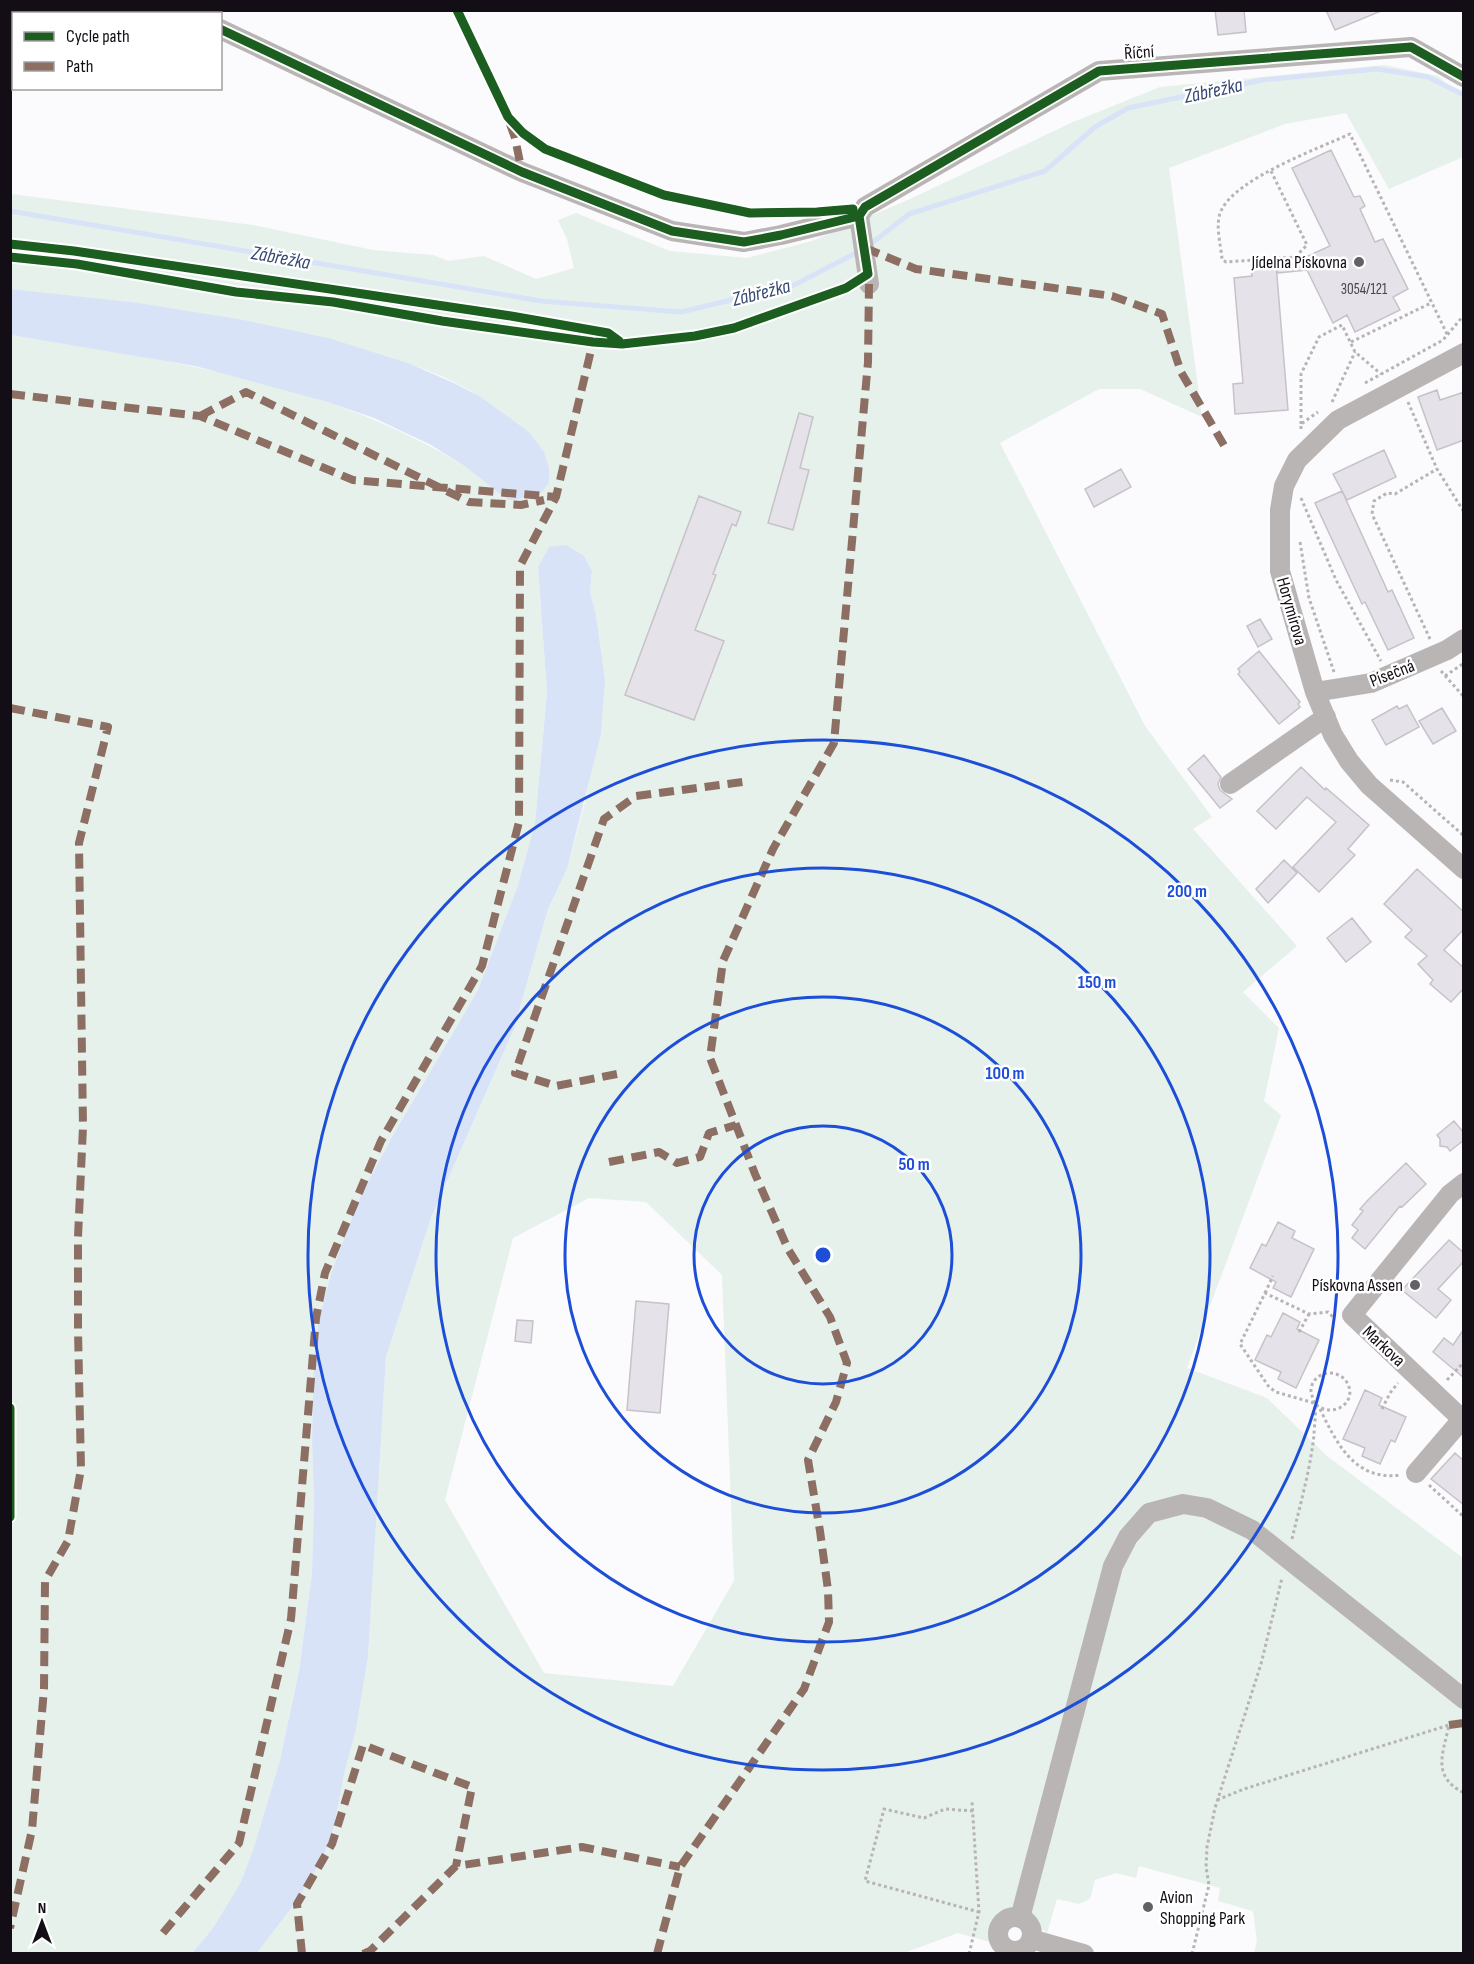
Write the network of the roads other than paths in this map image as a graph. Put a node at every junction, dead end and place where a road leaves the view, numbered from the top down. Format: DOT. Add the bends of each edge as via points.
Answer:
graph roads {
  1 [pos="222,30"];
  2 [pos="1464,77"];
  3 [pos="860,220"];
  4 [pos="869,284"];
  5 [pos="1464,353"];
  6 [pos="1464,639"];
  7 [pos="1315,692"];
  8 [pos="1326,717"];
  9 [pos="1230,784"];
  10 [pos="1464,869"];
  11 [pos="1464,1183"];
  12 [pos="1463,1419"];
  13 [pos="1416,1473"];
  14 [pos="1464,1699"];
  15 [pos="1020,1918"];
  16 [pos="1031,1939"];
  17 [pos="1010,1952"];
  18 [pos="1084,1953"];
  1 -- 3 [label="street" via="522,172 672,231 744,242"];
  2 -- 3 [label="street, Říční" via="1411,47 1099,71 865,207"];
  3 -- 4 [label="street"];
  5 -- 7 [label="street, Horymírova" via="1338,420 1297,460 1284,486 1280,571"];
  6 -- 7 [label="street, Písečná" via="1371,683"];
  7 -- 8 [label="street, Horymírova"];
  8 -- 9 [label="street"];
  8 -- 10 [label="street, Horymírova" via="1349,761 1369,785"];
  11 -- 12 [label="street, Markova" via="1450,1194 1352,1315"];
  12 -- 13 [label="street"];
  14 -- 15 [label="street" via="1252,1530 1207,1508 1183,1504 1149,1513 1128,1537 1113,1566"];
  15 -- 16 [label="street" via="1030,1926"];
  15 -- 17 [label="street" via="1007,1920 999,1930 1000,1942"];
  16 -- 17 [label="street" via="1023,1949"];
  16 -- 18 [label="street"];
}
